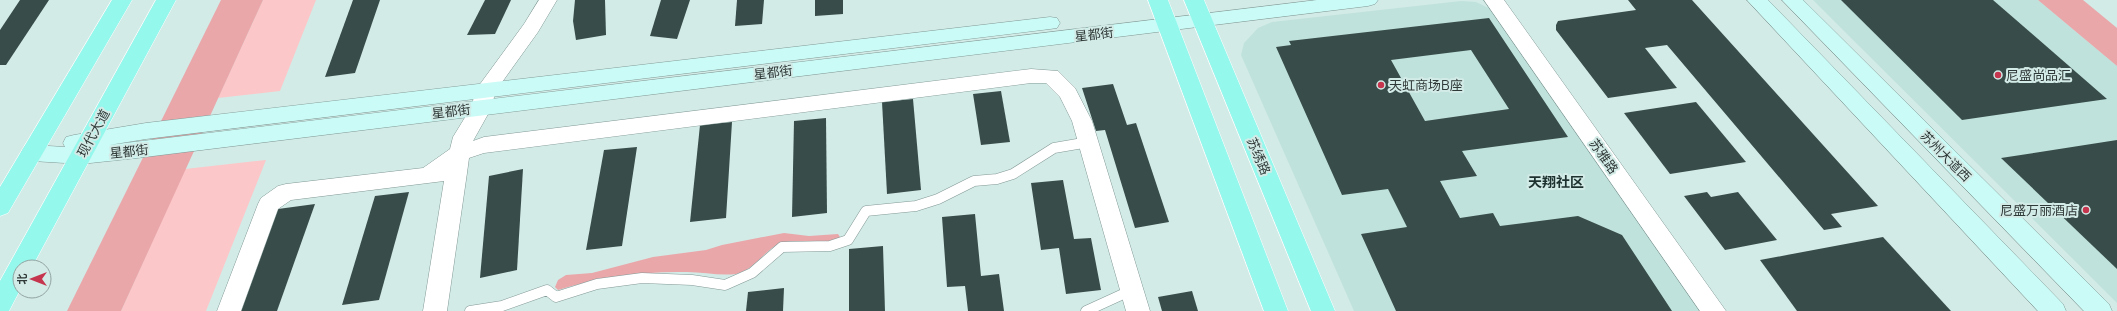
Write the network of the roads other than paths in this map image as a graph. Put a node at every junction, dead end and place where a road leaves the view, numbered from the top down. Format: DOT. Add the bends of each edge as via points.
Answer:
graph roads {
  1 [pos="122,0"];
  2 [pos="166,0"];
  3 [pos="548,0"];
  4 [pos="1243,0"];
  5 [pos="1368,0"];
  6 [pos="1494,0"];
  7 [pos="1758,0"];
  8 [pos="1792,0"];
  9 [pos="1198,9"];
  10 [pos="1162,12"];
  11 [pos="484,99"];
  12 [pos="1089,142"];
  13 [pos="85,147"];
  14 [pos="32,153"];
  15 [pos="458,162"];
  16 [pos="0,208"];
  17 [pos="24,259"];
  18 [pos="12,282"];
  19 [pos="1132,290"];
  20 [pos="0,304"];
  21 [pos="229,311"];
  22 [pos="435,311"];
  23 [pos="470,311"];
  24 [pos="1086,311"];
  25 [pos="1138,311"];
  26 [pos="1276,311"];
  27 [pos="1323,311"];
  28 [pos="1714,311"];
  29 [pos="2054,311"];
  30 [pos="2100,311"];
  1 -- 14 [label="main road"];
  2 -- 13 [label="main road, 现代大道"];
  3 -- 11 [label="street"];
  4 -- 9 [label="main road, 星都街"];
  5 -- 9 [label="main road, 星都街"];
  6 -- 28 [label="street, 苏雅路"];
  7 -- 29 [label="main road"];
  8 -- 30 [label="main road, 苏州大道西"];
  9 -- 10 [label="main road, 星都街"];
  9 -- 27 [label="main road, 苏绣路"];
  10 -- 11 [label="main road, 星都街"];
  10 -- 26 [label="main road"];
  11 -- 13 [label="main road, 星都街"];
  11 -- 15 [label="street" via="463,137"];
  12 -- 15 [label="street" via="1068,93 1055,79 1040,75 484,145"];
  12 -- 19 [label="street"];
  12 -- 23 [label="lane" via="1054,148 1012,174 997,179 974,181 938,200 916,206 866,211 848,240 830,246 782,247 752,273 725,285 692,280 642,278 597,284 556,297 547,290 502,306"];
  13 -- 14 [label="main road, 星都街"];
  13 -- 17 [label="main road, 现代大道"];
  14 -- 16 [label="main road"];
  15 -- 21 [label="street" via="428,176 286,192 269,204"];
  15 -- 22 [label="street"];
  18 -- 20 [label="main road, 现代大道"];
  19 -- 24 [label="lane"];
  19 -- 25 [label="street"];
}
